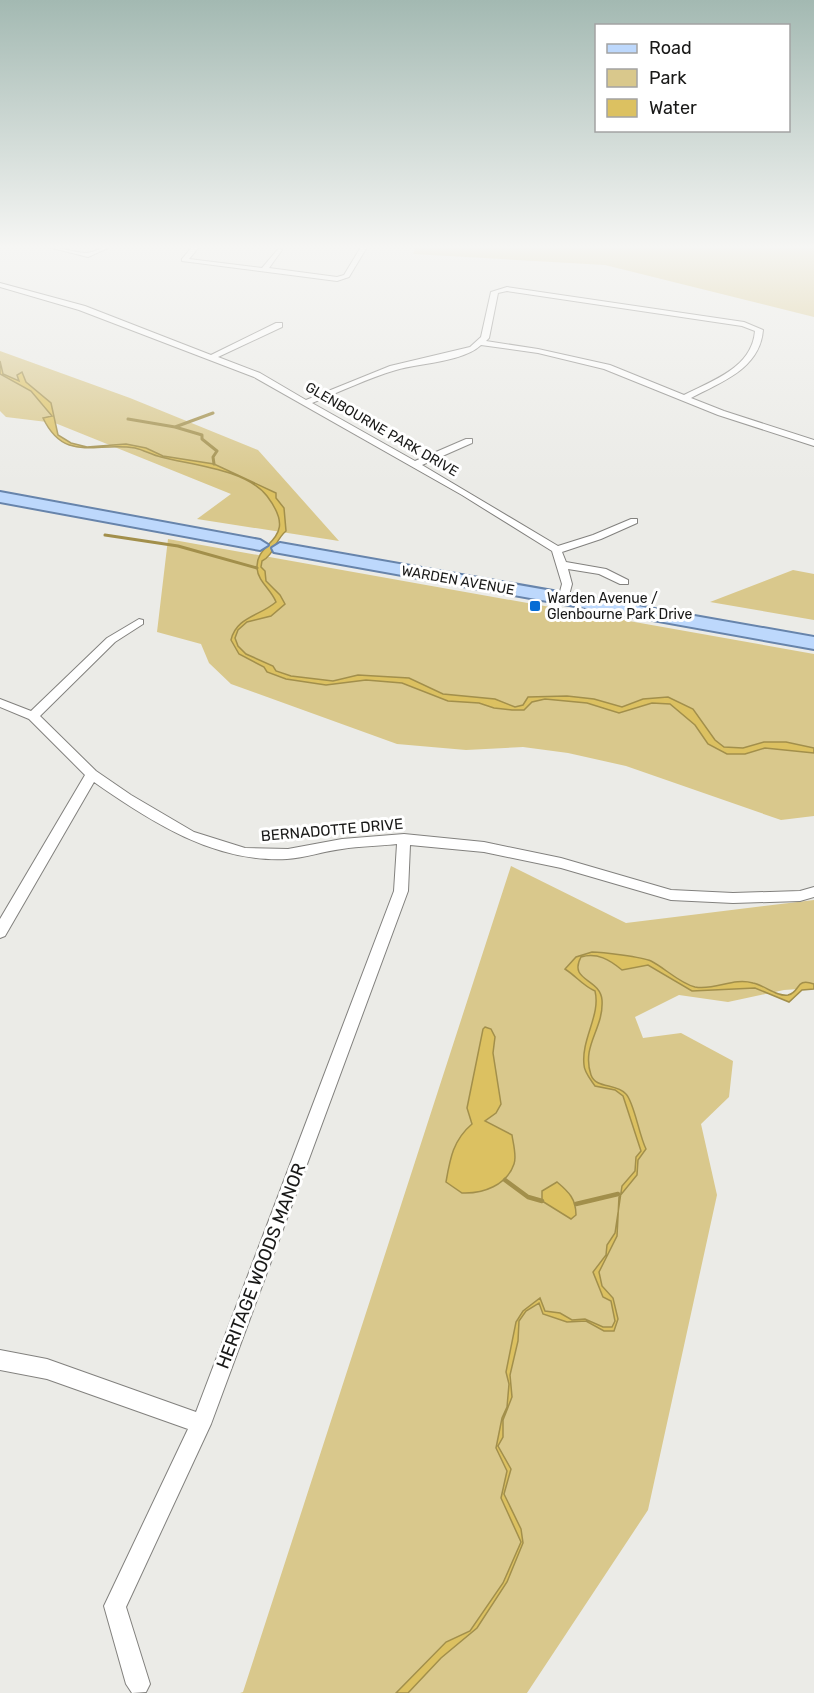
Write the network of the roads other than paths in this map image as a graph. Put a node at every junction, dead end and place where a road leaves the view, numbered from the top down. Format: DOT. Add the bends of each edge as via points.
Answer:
graph roads {
  1 [pos="131,326"];
  2 [pos="277,326"];
  3 [pos="489,326"];
  4 [pos="749,326"];
  5 [pos="481,343"];
  6 [pos="213,357"];
  7 [pos="685,398"];
  8 [pos="305,403"];
  9 [pos="469,441"];
  10 [pos="814,443"];
  11 [pos="413,465"];
  12 [pos="0,497"];
  13 [pos="634,521"];
  14 [pos="260,545"];
  15 [pos="280,548"];
  16 [pos="557,550"];
  17 [pos="562,565"];
  18 [pos="624,582"];
  19 [pos="563,599"];
  20 [pos="139,622"];
  21 [pos="814,644"];
  22 [pos="0,703"];
  23 [pos="33,717"];
  24 [pos="92,774"];
  25 [pos="404,839"];
  26 [pos="814,892"];
  27 [pos="0,932"];
  28 [pos="0,1360"];
  29 [pos="201,1424"];
  30 [pos="138,1684"];
  1 -- 6 [label="street, GLENBOURNE PARK DRIVE"];
  2 -- 6 [label="street"];
  3 -- 5 [label="street"];
  4 -- 7 [label="street" via="759,330 757,345 741,366"];
  5 -- 7 [label="street" via="580,360"];
  5 -- 8 [label="street" via="450,356 393,368"];
  6 -- 8 [label="street, GLENBOURNE PARK DRIVE" via="257,375"];
  7 -- 10 [label="street"];
  8 -- 11 [label="street, GLENBOURNE PARK DRIVE"];
  9 -- 11 [label="street"];
  11 -- 16 [label="street, GLENBOURNE PARK DRIVE"];
  12 -- 14 [label="main road"];
  13 -- 16 [label="street"];
  15 -- 19 [label="main road, WARDEN AVENUE"];
  16 -- 17 [label="street"];
  17 -- 18 [label="street" via="602,571"];
  17 -- 19 [label="street" via="567,584"];
  19 -- 21 [label="main road, WARDEN AVENUE"];
  20 -- 23 [label="street" via="111,640"];
  22 -- 23 [label="street, BERNADOTTE DRIVE"];
  23 -- 24 [label="street, BERNADOTTE DRIVE"];
  24 -- 25 [label="street, BERNADOTTE DRIVE" via="189,835 245,854 288,854"];
  24 -- 27 [label="street"];
  25 -- 26 [label="street, BERNADOTTE DRIVE" via="484,847 561,863 671,895 733,898"];
  25 -- 29 [label="street, HERITAGE WOODS MANOR" via="401,891"];
  28 -- 29 [label="street" via="47,1369"];
  29 -- 30 [label="street, HERITAGE WOODS MANOR" via="115,1606"];
}
